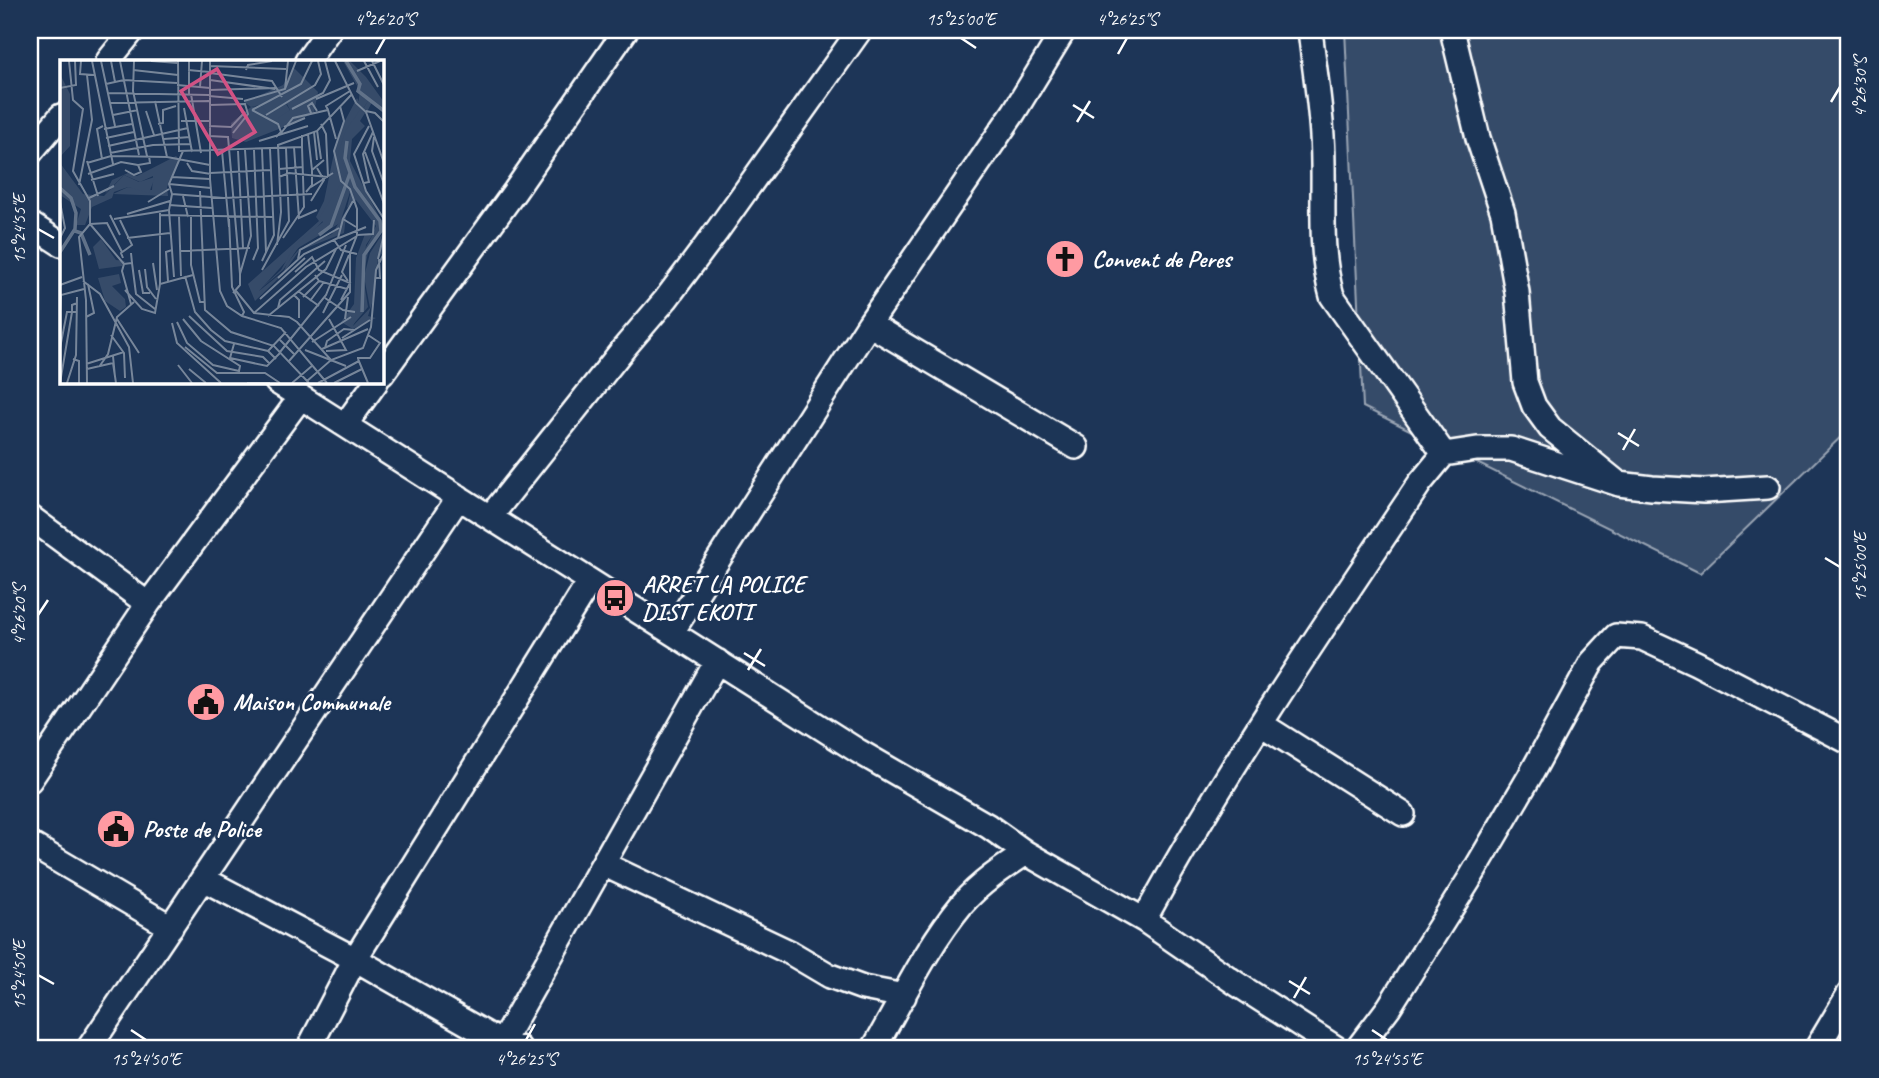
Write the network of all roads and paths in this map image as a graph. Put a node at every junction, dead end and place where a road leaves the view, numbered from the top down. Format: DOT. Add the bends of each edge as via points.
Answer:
graph roads {
  1 [pos="133,30"];
  2 [pos="329,30"];
  3 [pos="626,30"];
  4 [pos="860,30"];
  5 [pos="1064,30"];
  6 [pos="1310,30"];
  7 [pos="1452,30"];
  8 [pos="108,60"];
  9 [pos="308,60"];
  10 [pos="60,117"];
  11 [pos="30,153"];
  12 [pos="30,224"];
  13 [pos="60,243"];
  14 [pos="869,324"];
  15 [pos="383,373"];
  16 [pos="279,383"];
  17 [pos="375,383"];
  18 [pos="301,397"];
  19 [pos="345,425"];
  20 [pos="1076,447"];
  21 [pos="1444,454"];
  22 [pos="1619,484"];
  23 [pos="1768,487"];
  24 [pos="459,497"];
  25 [pos="30,517"];
  26 [pos="490,517"];
  27 [pos="590,581"];
  28 [pos="148,604"];
  29 [pos="672,632"];
  30 [pos="717,661"];
  31 [pos="1261,724"];
  32 [pos="1849,742"];
  33 [pos="30,780"];
  34 [pos="1403,814"];
  35 [pos="30,844"];
  36 [pos="1026,853"];
  37 [pos="603,864"];
  38 [pos="203,879"];
  39 [pos="1144,920"];
  40 [pos="171,927"];
  41 [pos="355,960"];
  42 [pos="1849,994"];
  43 [pos="904,996"];
  44 [pos="507,1047"];
  45 [pos="89,1048"];
  46 [pos="309,1048"];
  47 [pos="874,1048"];
  48 [pos="1336,1048"];
  49 [pos="1358,1048"];
  50 [pos="1817,1048"];
  1 -- 8 [label="street"];
  2 -- 9 [label="street"];
  3 -- 15 [label="street"];
  4 -- 26 [label="street" via="666,299"];
  5 -- 14 [label="street" via="1014,112"];
  6 -- 21 [label="street" via="1322,138 1325,272 1332,296"];
  7 -- 22 [label="street" via="1478,138 1503,213 1517,292 1525,382 1534,406 1550,428"];
  10 -- 11 [label="street"];
  12 -- 13 [label="street"];
  14 -- 20 [label="street"];
  14 -- 29 [label="street"];
  16 -- 18 [label="street"];
  17 -- 19 [label="street"];
  18 -- 19 [label="street"];
  18 -- 28 [label="street"];
  19 -- 24 [label="street"];
  21 -- 22 [label="street" via="1511,449"];
  21 -- 31 [label="street" via="1420,483"];
  22 -- 23 [label="street" via="1704,491"];
  24 -- 26 [label="street"];
  24 -- 38 [label="street"];
  25 -- 28 [label="street"];
  26 -- 27 [label="street"];
  27 -- 29 [label="street"];
  27 -- 41 [label="street"];
  28 -- 33 [label="street"];
  29 -- 30 [label="street"];
  30 -- 36 [label="street"];
  30 -- 37 [label="street"];
  31 -- 34 [label="street"];
  31 -- 39 [label="street"];
  32 -- 49 [label="street" via="1642,638 1616,636 1592,663 1469,880"];
  35 -- 40 [label="street"];
  36 -- 39 [label="street"];
  36 -- 43 [label="street" via="963,903"];
  37 -- 43 [label="street" via="830,976"];
  37 -- 44 [label="street"];
  38 -- 40 [label="street"];
  38 -- 41 [label="street"];
  39 -- 48 [label="street"];
  40 -- 45 [label="street"];
  41 -- 44 [label="street"];
  41 -- 46 [label="street"];
  42 -- 50 [label="street"];
  43 -- 47 [label="street"];
}
